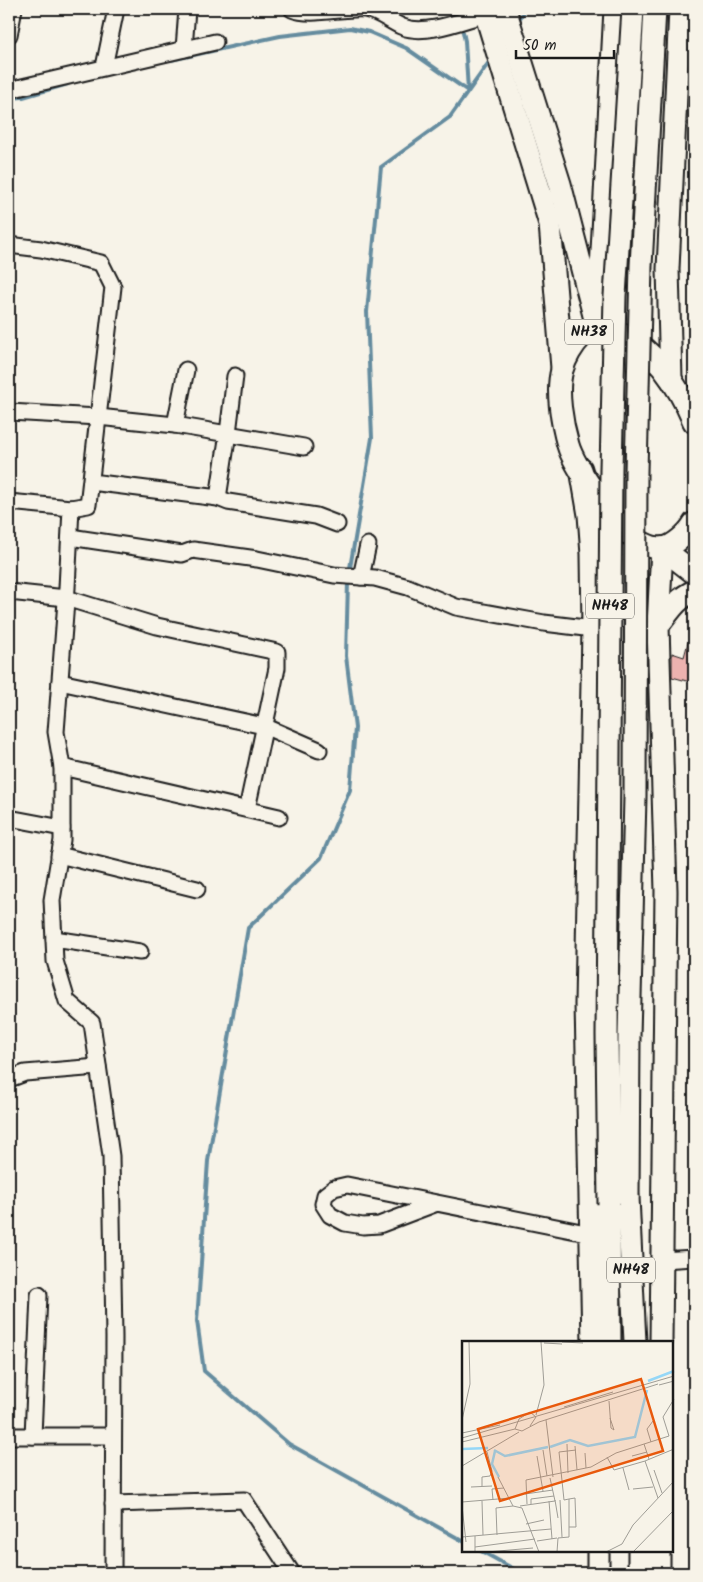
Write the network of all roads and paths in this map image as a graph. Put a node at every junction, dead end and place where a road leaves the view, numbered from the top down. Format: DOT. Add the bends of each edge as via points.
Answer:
graph roads {
  1 [pos="14,9"];
  2 [pos="116,9"];
  3 [pos="188,9"];
  4 [pos="292,9"];
  5 [pos="615,9"];
  6 [pos="633,9"];
  7 [pos="655,9"];
  8 [pos="680,9"];
  9 [pos="692,9"];
  10 [pos="494,13"];
  11 [pos="9,35"];
  12 [pos="215,42"];
  13 [pos="184,49"];
  14 [pos="104,67"];
  15 [pos="9,90"];
  16 [pos="526,112"];
  17 [pos="670,208"];
  18 [pos="9,244"];
  19 [pos="598,327"];
  20 [pos="562,368"];
  21 [pos="186,370"];
  22 [pos="235,376"];
  23 [pos="671,379"];
  24 [pos="9,412"];
  25 [pos="98,417"];
  26 [pos="694,422"];
  27 [pos="175,425"];
  28 [pos="228,433"];
  29 [pos="304,446"];
  30 [pos="580,469"];
  31 [pos="91,482"];
  32 [pos="218,498"];
  33 [pos="9,502"];
  34 [pos="71,508"];
  35 [pos="694,523"];
  36 [pos="337,524"];
  37 [pos="70,537"];
  38 [pos="368,545"];
  39 [pos="662,548"];
  40 [pos="694,573"];
  41 [pos="361,577"];
  42 [pos="9,592"];
  43 [pos="694,592"];
  44 [pos="66,598"];
  45 [pos="658,626"];
  46 [pos="593,629"];
  47 [pos="60,682"];
  48 [pos="264,726"];
  49 [pos="319,750"];
  50 [pos="62,767"];
  51 [pos="247,809"];
  52 [pos="279,817"];
  53 [pos="9,818"];
  54 [pos="62,828"];
  55 [pos="59,855"];
  56 [pos="197,889"];
  57 [pos="54,939"];
  58 [pos="140,952"];
  59 [pos="98,1067"];
  60 [pos="9,1079"];
  61 [pos="618,1200"];
  62 [pos="437,1203"];
  63 [pos="591,1234"];
  64 [pos="694,1258"];
  65 [pos="662,1260"];
  66 [pos="39,1294"];
  67 [pos="593,1341"];
  68 [pos="610,1341"];
  69 [pos="635,1341"];
  70 [pos="661,1341"];
  71 [pos="9,1436"];
  72 [pos="33,1436"];
  73 [pos="113,1436"];
  74 [pos="113,1504"];
  75 [pos="598,1552"];
  76 [pos="612,1552"];
  77 [pos="639,1552"];
  78 [pos="659,1552"];
  79 [pos="113,1573"];
  80 [pos="292,1573"];
  81 [pos="598,1573"];
  82 [pos="612,1573"];
  83 [pos="639,1573"];
  84 [pos="659,1573"];
  1 -- 11 [label="street"];
  2 -- 14 [label="street"];
  3 -- 13 [label="street"];
  4 -- 10 [label="street" via="302,12 364,9 411,29 435,28"];
  5 -- 19 [label="highway"];
  6 -- 61 [label="highway, NH48, bridge" via="615,296 612,459 607,1035"];
  7 -- 61 [label="highway, NH48, bridge" via="641,266 630,1027"];
  8 -- 17 [label="highway"];
  9 -- 17 [label="highway" via="680,151"];
  10 -- 16 [label="highway, NH38"];
  12 -- 13 [label="street"];
  13 -- 14 [label="street"];
  14 -- 15 [label="street"];
  16 -- 19 [label="highway, NH38" via="560,184"];
  16 -- 20 [label="highway, NH38" via="550,224"];
  17 -- 23 [label="highway"];
  18 -- 25 [label="street" via="101,263 113,287"];
  19 -- 20 [label="highway, NH38" via="582,336"];
  19 -- 23 [label="highway, NH38" via="622,334 645,348"];
  20 -- 30 [label="highway, NH38" via="561,406 568,446"];
  21 -- 27 [label="street"];
  22 -- 28 [label="street"];
  23 -- 26 [label="highway, NH38"];
  24 -- 25 [label="street"];
  25 -- 27 [label="street"];
  25 -- 31 [label="street"];
  27 -- 28 [label="street"];
  28 -- 29 [label="street"];
  28 -- 32 [label="street"];
  30 -- 39 [label="highway, NH38" via="627,533 645,544"];
  30 -- 46 [label="highway" via="589,515"];
  31 -- 32 [label="street"];
  31 -- 34 [label="street" via="88,505"];
  32 -- 36 [label="street" via="316,516"];
  33 -- 34 [label="street"];
  34 -- 37 [label="street"];
  35 -- 39 [label="highway" via="678,541"];
  37 -- 41 [label="street" via="182,554 193,550"];
  37 -- 44 [label="street"];
  38 -- 41 [label="street"];
  39 -- 40 [label="highway"];
  39 -- 45 [label="highway"];
  41 -- 46 [label="street" via="408,587 456,607"];
  42 -- 44 [label="street"];
  43 -- 45 [label="highway" via="676,602"];
  44 -- 47 [label="street"];
  44 -- 48 [label="street" via="157,626 277,652 277,668"];
  45 -- 65 [label="highway" via="666,891"];
  46 -- 63 [label="highway" via="586,1004"];
  47 -- 48 [label="street"];
  47 -- 50 [label="street" via="56,732"];
  48 -- 49 [label="street"];
  48 -- 51 [label="street"];
  50 -- 51 [label="street"];
  50 -- 54 [label="street"];
  51 -- 52 [label="street"];
  53 -- 54 [label="street"];
  54 -- 55 [label="street"];
  55 -- 56 [label="street"];
  55 -- 57 [label="street" via="52,900"];
  57 -- 58 [label="street"];
  57 -- 59 [label="street" via="55,961 67,1001 92,1023"];
  59 -- 60 [label="street" via="26,1073"];
  59 -- 73 [label="street" via="111,1156"];
  61 -- 68 [label="highway, NH48"];
  61 -- 69 [label="highway, NH48"];
  62 -- 62 [label="street" via="347,1185 325,1194 324,1204 330,1215 345,1223 379,1226"];
  62 -- 63 [label="street"];
  63 -- 67 [label="highway"];
  64 -- 65 [label="street"];
  65 -- 70 [label="highway"];
  66 -- 72 [label="street"];
  71 -- 72 [label="street"];
  72 -- 73 [label="street"];
  73 -- 74 [label="street"];
  74 -- 79 [label="street"];
  74 -- 80 [label="street" via="244,1500"];
  75 -- 81 [label="highway"];
  76 -- 82 [label="highway"];
  77 -- 83 [label="highway"];
  78 -- 84 [label="highway"];
}
